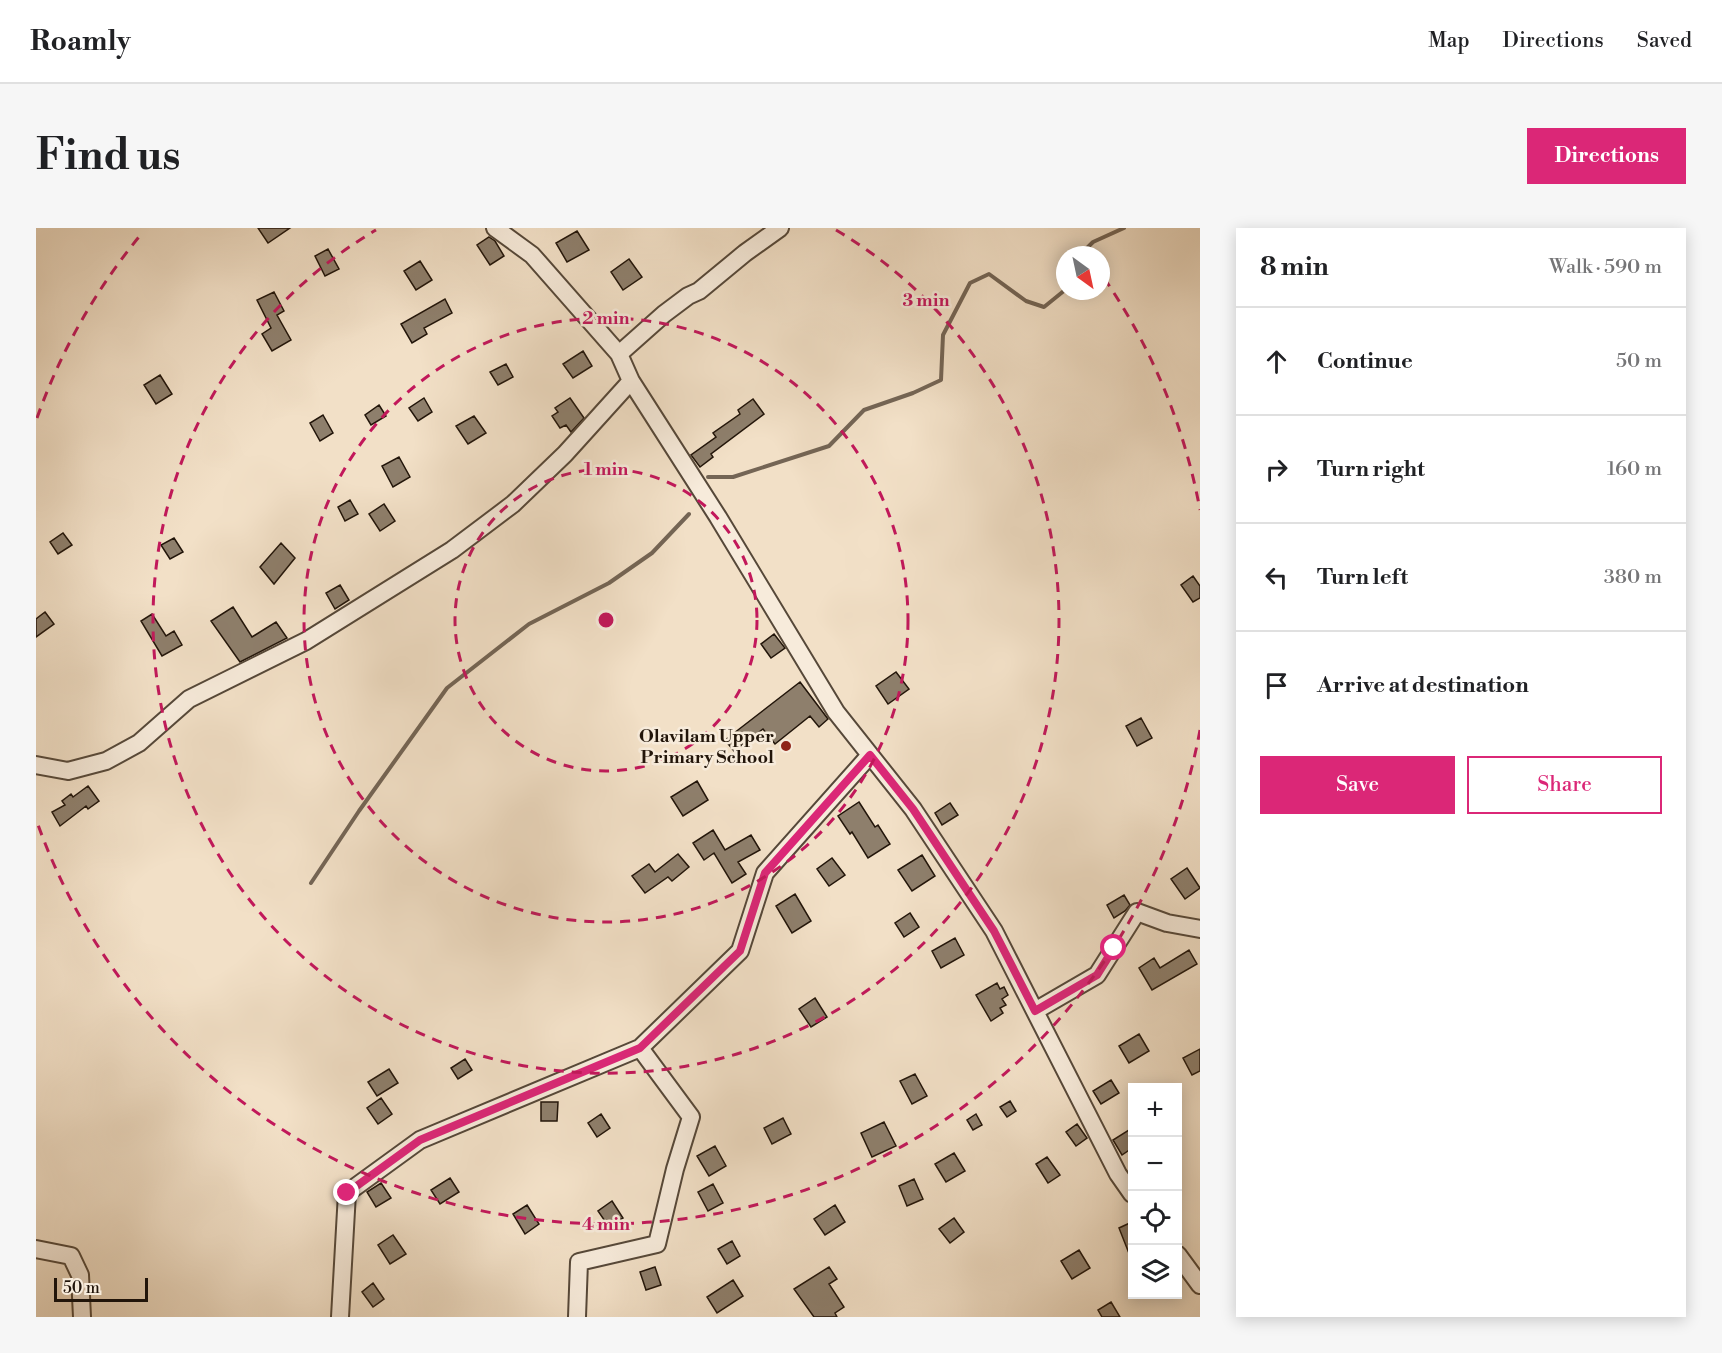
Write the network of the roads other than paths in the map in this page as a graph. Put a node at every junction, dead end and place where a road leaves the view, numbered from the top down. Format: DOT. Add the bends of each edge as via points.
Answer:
graph roads {
  1 [pos="495,228"];
  2 [pos="780,228"];
  3 [pos="619,354"];
  4 [pos="631,381"];
  5 [pos="870,755"];
  6 [pos="36,765"];
  7 [pos="1200,929"];
  8 [pos="1035,1011"];
  9 [pos="640,1048"];
  10 [pos="1130,1191"];
  11 [pos="36,1249"];
  12 [pos="1182,1260"];
  13 [pos="1200,1285"];
  14 [pos="82,1317"];
  15 [pos="340,1317"];
  16 [pos="577,1317"];
  1 -- 3 [label="street" via="532,255"];
  2 -- 3 [label="street" via="663,314"];
  3 -- 4 [label="street"];
  4 -- 5 [label="street" via="836,712"];
  4 -- 6 [label="street" via="513,504 452,550 306,641 189,699 140,743 106,760 68,771"];
  5 -- 8 [label="street" via="913,809 994,931"];
  5 -- 9 [label="street" via="765,873 740,951"];
  7 -- 8 [label="street" via="1137,912 1097,975"];
  8 -- 10 [label="street"];
  9 -- 15 [label="street" via="420,1140 347,1193"];
  9 -- 16 [label="street" via="691,1117 657,1244 579,1262"];
  11 -- 14 [label="street" via="71,1256 80,1275"];
  12 -- 13 [label="street"];
}
